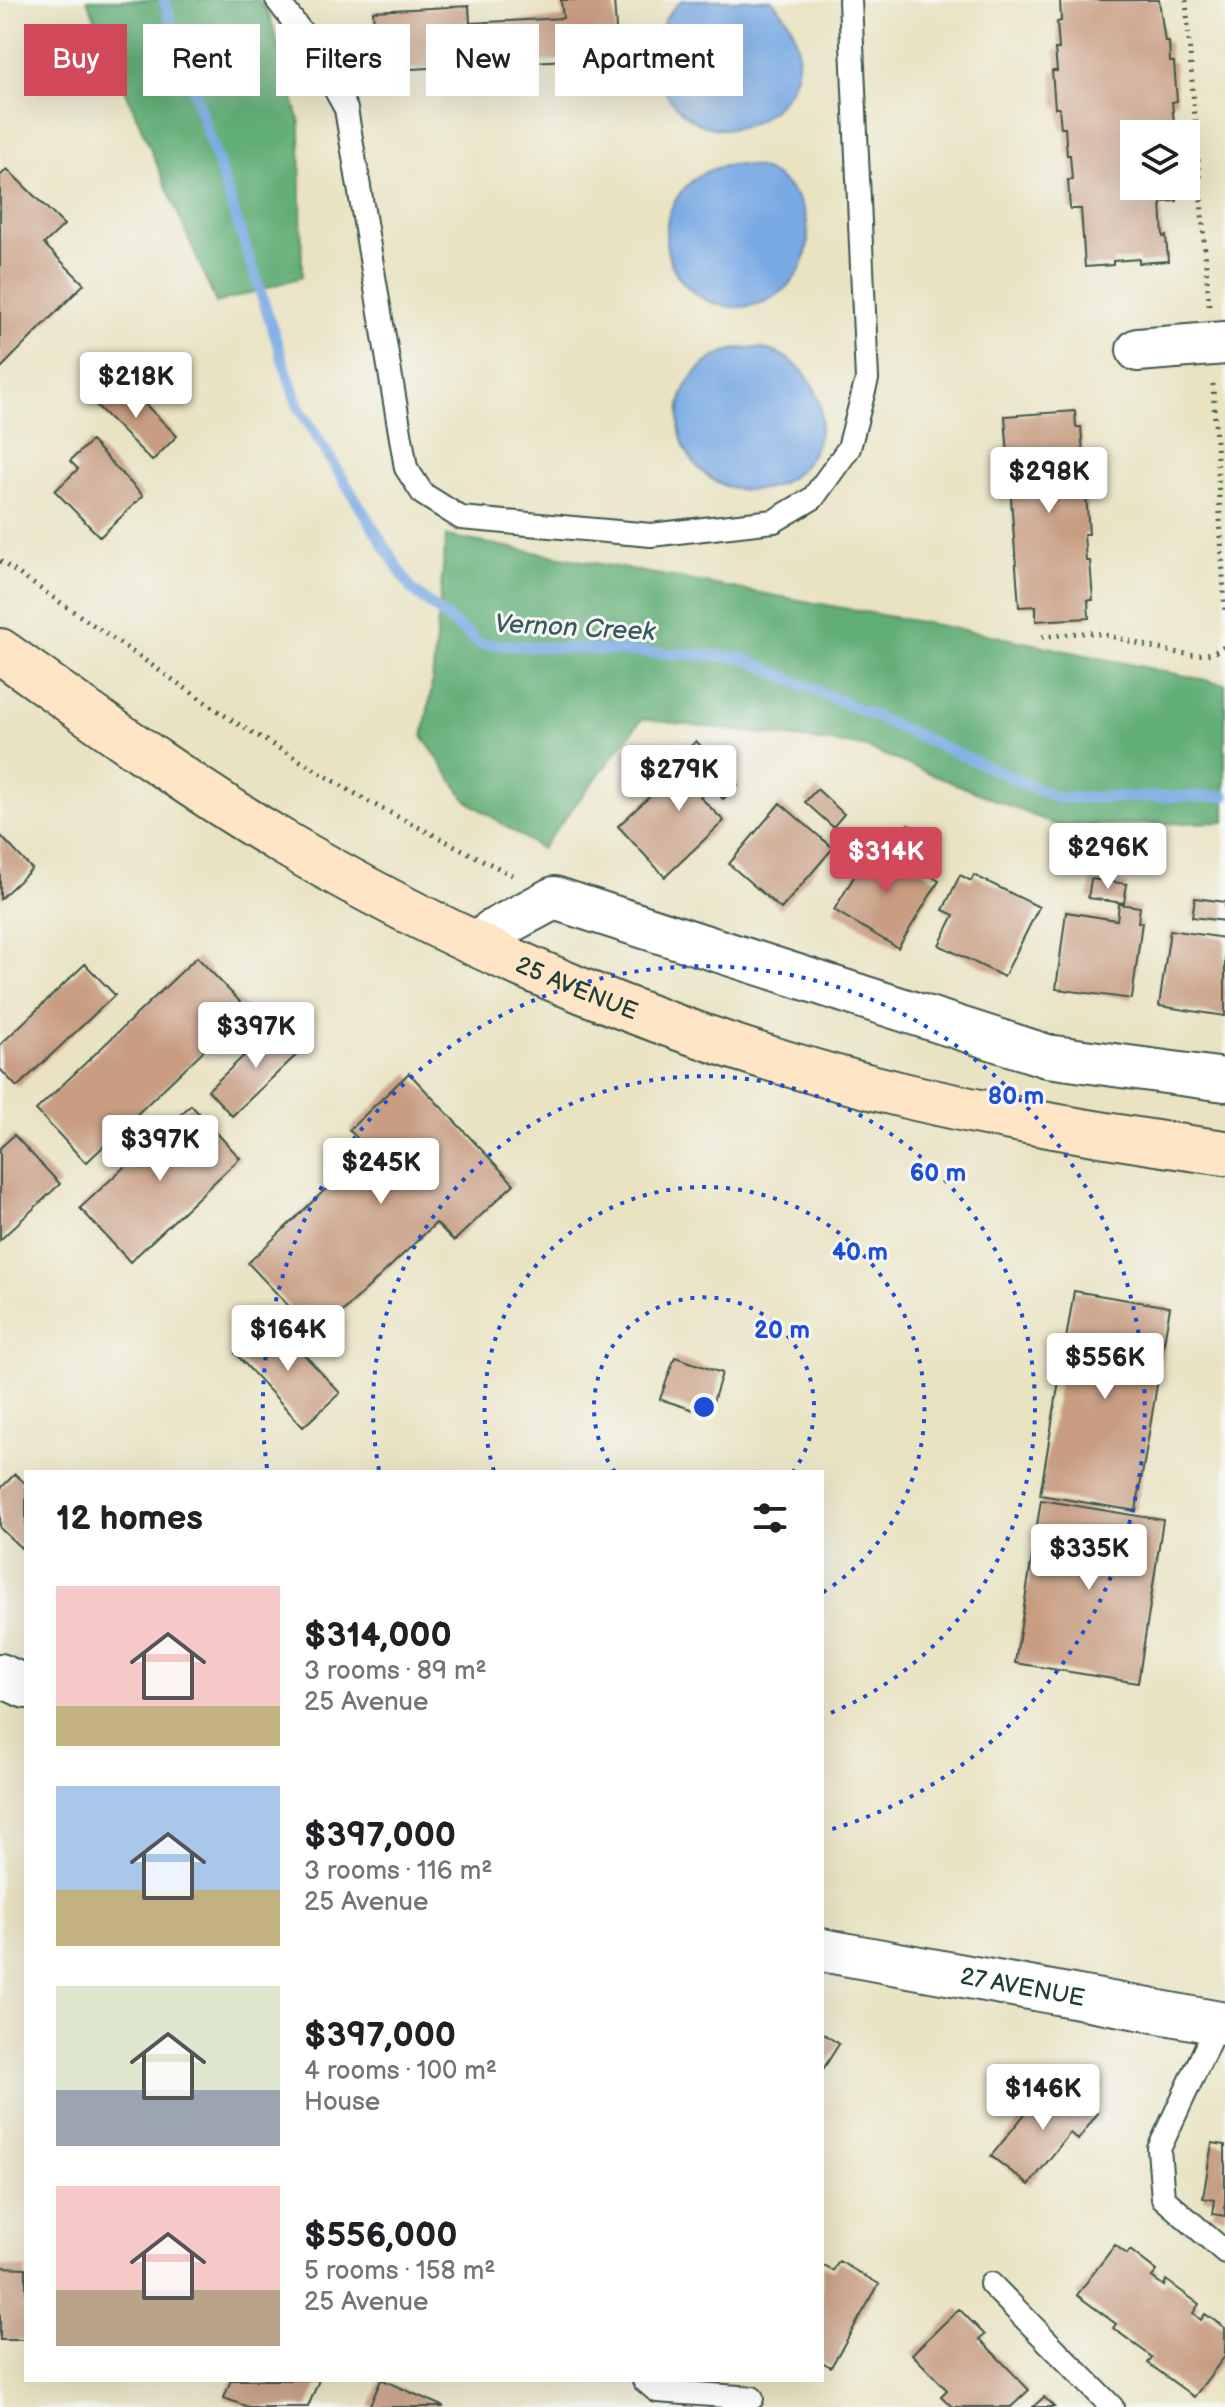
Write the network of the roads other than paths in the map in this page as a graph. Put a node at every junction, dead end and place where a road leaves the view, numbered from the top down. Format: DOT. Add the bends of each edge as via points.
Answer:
graph roads {
  1 [pos="277,0"];
  2 [pos="850,0"];
  3 [pos="1218,344"];
  4 [pos="1138,350"];
  5 [pos="0,651"];
  6 [pos="492,931"];
  7 [pos="1225,1080"];
  8 [pos="1225,1153"];
  9 [pos="0,1675"];
  10 [pos="24,1686"];
  11 [pos="824,1950"];
  12 [pos="1222,2023"];
  13 [pos="1225,2252"];
  14 [pos="991,2284"];
  15 [pos="646,2382"];
  16 [pos="752,2398"];
  17 [pos="1112,2407"];
  1 -- 2 [label="lane" via="309,42 346,109 406,468 423,494 461,518 651,535 774,521 813,498 849,448 867,379"];
  3 -- 4 [label="street"];
  5 -- 8 [label="main road, 25 AVENUE" via="175,774 282,841 483,946 597,996 789,1063 904,1095 1090,1133"];
  6 -- 7 [label="street, 25 AVENUE" via="559,899 1047,1056"];
  9 -- 10 [label="street"];
  11 -- 12 [label="street, 27 AVENUE"];
  12 -- 13 [label="lane" via="1159,2149 1163,2198"];
  14 -- 17 [label="lane"];
  15 -- 16 [label="lane" via="657,2391"];
}
